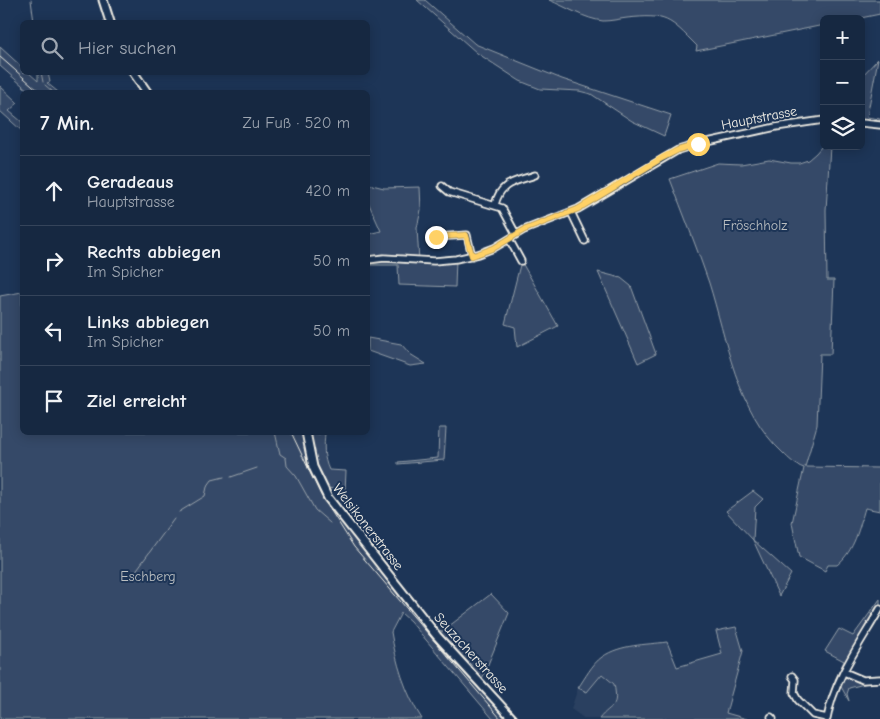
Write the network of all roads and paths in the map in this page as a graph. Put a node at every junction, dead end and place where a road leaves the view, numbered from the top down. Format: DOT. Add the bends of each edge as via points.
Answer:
graph roads {
  1 [pos="103,0"];
  2 [pos="109,20"];
  3 [pos="135,75"];
  4 [pos="146,90"];
  5 [pos="820,121"];
  6 [pos="865,123"];
  7 [pos="880,125"];
  8 [pos="534,174"];
  9 [pos="442,186"];
  10 [pos="495,205"];
  11 [pos="572,212"];
  12 [pos="516,234"];
  13 [pos="436,237"];
  14 [pos="509,239"];
  15 [pos="585,241"];
  16 [pos="472,256"];
  17 [pos="370,260"];
  18 [pos="521,261"];
  19 [pos="307,435"];
  20 [pos="412,604"];
  21 [pos="880,610"];
  22 [pos="844,672"];
  23 [pos="792,676"];
  24 [pos="880,679"];
  25 [pos="810,717"];
  26 [pos="827,718"];
  27 [pos="513,719"];
  1 -- 2 [label="main road"];
  3 -- 4 [label="main road"];
  5 -- 11 [label="street, Hauptstrasse" via="685,147"];
  6 -- 7 [label="street"];
  8 -- 10 [label="street" via="502,188"];
  9 -- 10 [label="street" via="449,192"];
  10 -- 12 [label="street" via="504,210"];
  11 -- 12 [label="street, Hauptstrasse"];
  11 -- 15 [label="street"];
  12 -- 14 [label="street, Hauptstrasse"];
  13 -- 16 [label="street" via="466,235"];
  14 -- 16 [label="street, Hauptstrasse"];
  14 -- 18 [label="street"];
  16 -- 17 [label="street, Hauptstrasse" via="434,261"];
  19 -- 20 [label="main road, Welsikonerstrasse" via="313,467 323,490"];
  20 -- 27 [label="main road, Seuzacherstrasse"];
  21 -- 22 [label="street"];
  22 -- 24 [label="street" via="863,680"];
  22 -- 26 [label="street"];
  23 -- 25 [label="street" via="796,698"];
  25 -- 26 [label="street"];
}
